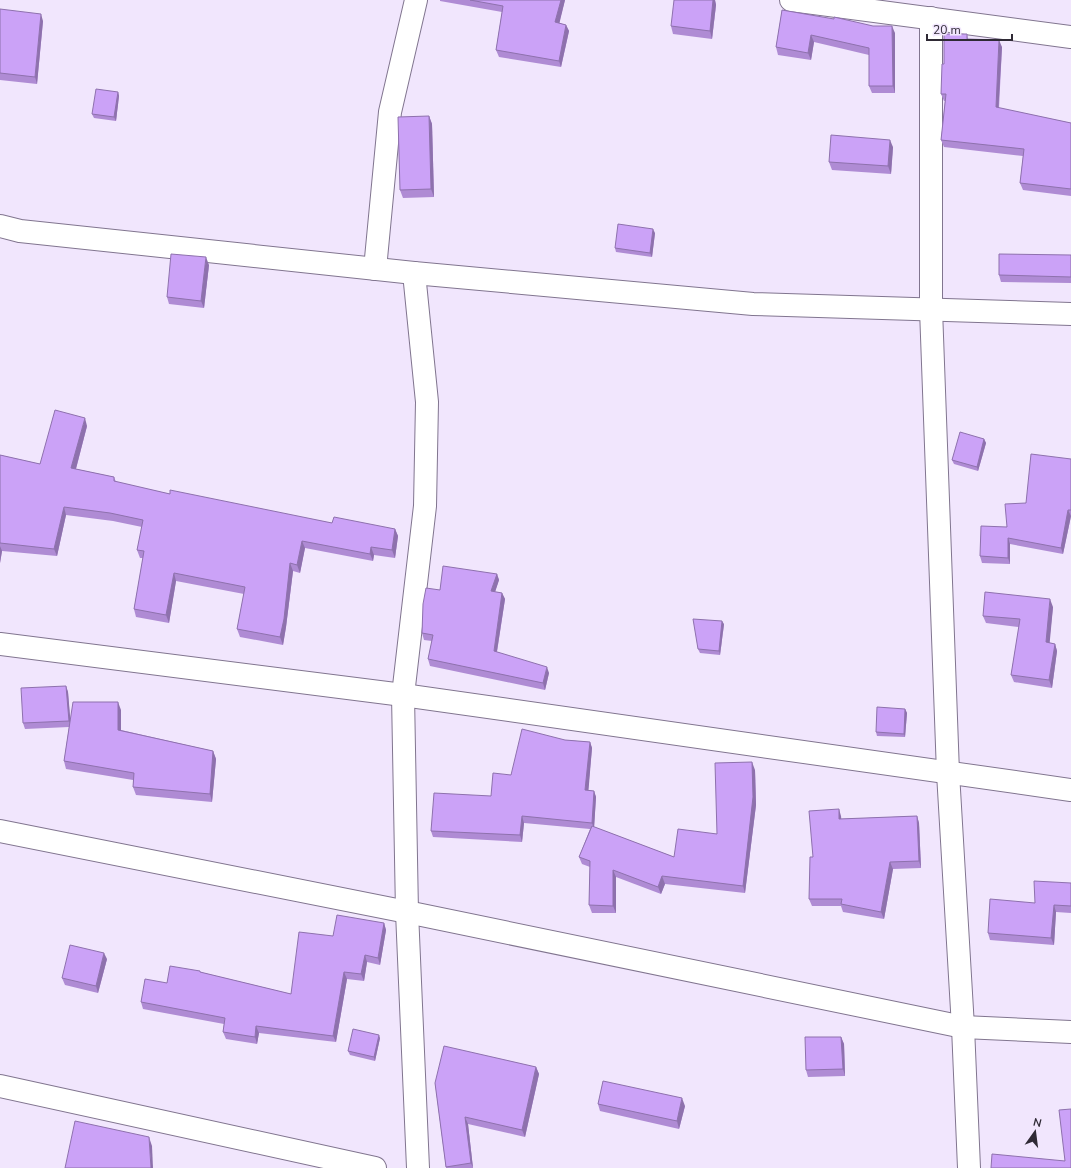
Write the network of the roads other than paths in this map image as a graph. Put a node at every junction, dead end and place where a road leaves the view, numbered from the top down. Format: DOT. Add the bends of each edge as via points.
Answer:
graph roads {
  1 [pos="416,0"];
  2 [pos="791,0"];
  3 [pos="931,18"];
  4 [pos="1071,37"];
  5 [pos="0,226"];
  6 [pos="375,269"];
  7 [pos="414,273"];
  8 [pos="931,309"];
  9 [pos="1071,314"];
  10 [pos="0,644"];
  11 [pos="403,695"];
  12 [pos="948,773"];
  13 [pos="1071,790"];
  14 [pos="0,831"];
  15 [pos="407,912"];
  16 [pos="963,1027"];
  17 [pos="1071,1032"];
  18 [pos="0,1086"];
  19 [pos="375,1168"];
  20 [pos="418,1168"];
  21 [pos="970,1168"];
  1 -- 6 [label="street" via="390,112"];
  2 -- 3 [label="street"];
  3 -- 4 [label="street"];
  3 -- 8 [label="street"];
  5 -- 6 [label="street" via="20,231"];
  6 -- 7 [label="street"];
  7 -- 8 [label="street" via="753,304"];
  7 -- 11 [label="street" via="427,402 425,506"];
  8 -- 9 [label="street"];
  8 -- 12 [label="street"];
  10 -- 11 [label="street"];
  11 -- 12 [label="street"];
  11 -- 15 [label="street"];
  12 -- 13 [label="street"];
  12 -- 16 [label="street"];
  14 -- 15 [label="street"];
  15 -- 16 [label="street"];
  15 -- 20 [label="street"];
  16 -- 17 [label="street"];
  16 -- 21 [label="street"];
  18 -- 19 [label="street"];
}
